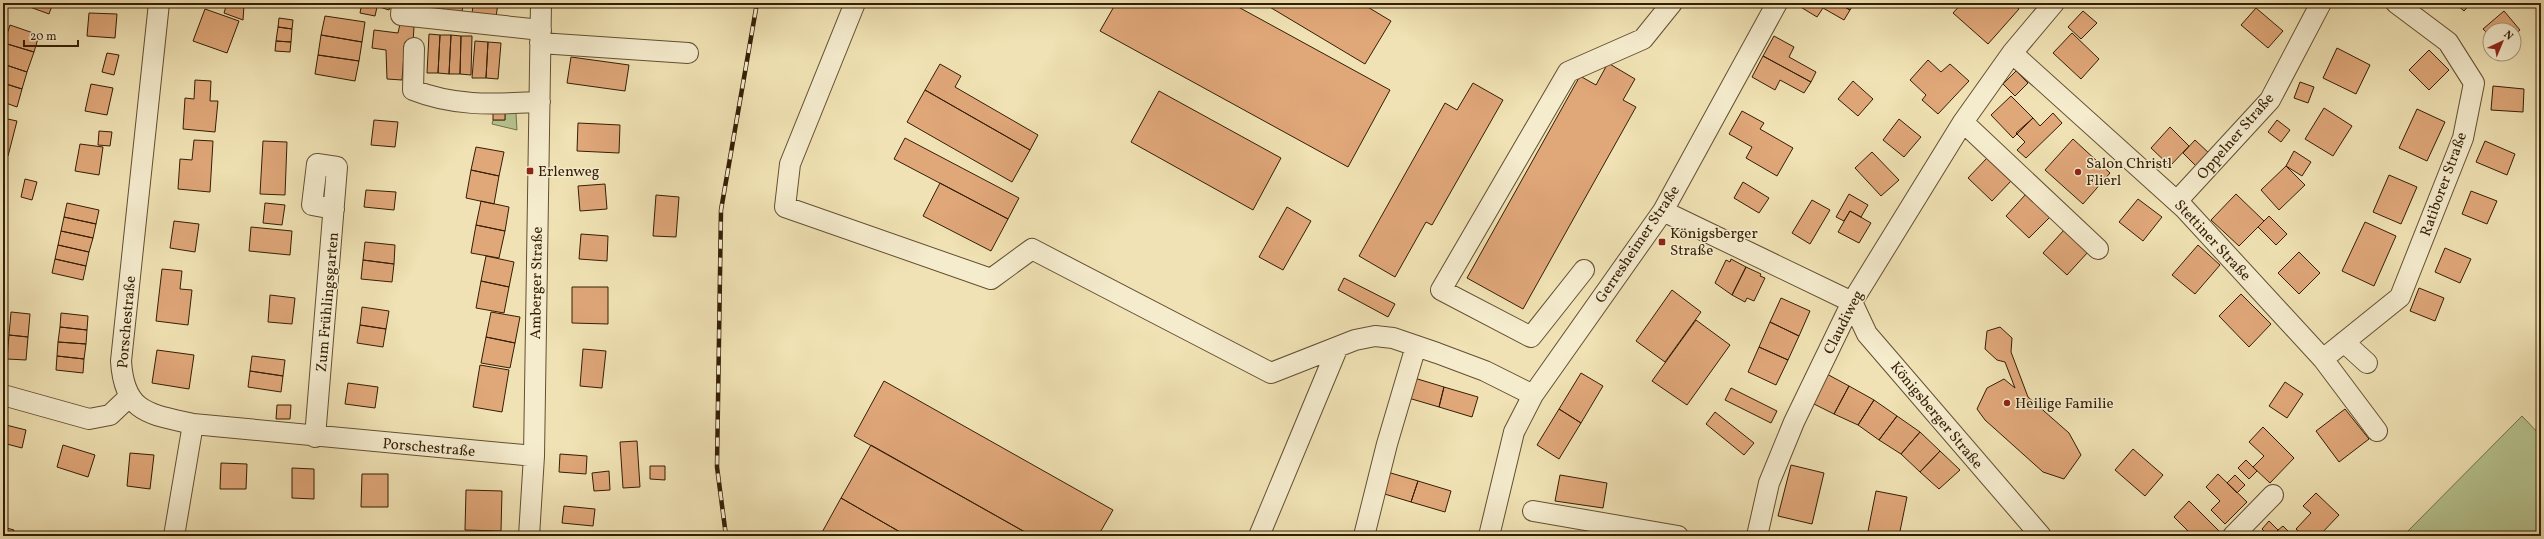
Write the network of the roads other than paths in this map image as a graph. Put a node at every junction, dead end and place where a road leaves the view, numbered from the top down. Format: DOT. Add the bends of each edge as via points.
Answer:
graph roads {
  1 [pos="159,3"];
  2 [pos="402,3"];
  3 [pos="541,3"];
  4 [pos="855,3"];
  5 [pos="1672,3"];
  6 [pos="1777,3"];
  7 [pos="2054,3"];
  8 [pos="2321,3"];
  9 [pos="2396,3"];
  10 [pos="541,37"];
  11 [pos="414,48"];
  12 [pos="688,53"];
  13 [pos="2012,53"];
  14 [pos="540,102"];
  15 [pos="1963,122"];
  16 [pos="337,168"];
  17 [pos="2177,201"];
  18 [pos="1663,211"];
  19 [pos="2098,249"];
  20 [pos="1584,270"];
  21 [pos="1852,302"];
  22 [pos="2344,342"];
  23 [pos="1416,346"];
  24 [pos="1337,349"];
  25 [pos="2323,359"];
  26 [pos="2367,363"];
  27 [pos="3,395"];
  28 [pos="1533,395"];
  29 [pos="130,396"];
  30 [pos="193,424"];
  31 [pos="2377,432"];
  32 [pos="315,437"];
  33 [pos="534,456"];
  34 [pos="2273,495"];
  35 [pos="1533,511"];
  36 [pos="174,536"];
  37 [pos="529,536"];
  38 [pos="1259,536"];
  39 [pos="1364,536"];
  40 [pos="1489,536"];
  41 [pos="1678,536"];
  42 [pos="1757,536"];
  43 [pos="2039,536"];
  44 [pos="2233,536"];
  1 -- 29 [label="street, Porschestraße" via="121,361 122,382"];
  2 -- 10 [label="street" via="401,15"];
  3 -- 10 [label="street, Amberger Straße"];
  4 -- 24 [label="street" via="790,164 785,207 991,279 1032,249 1271,373"];
  5 -- 20 [label="street" via="1643,39 1568,72 1441,290 1531,336"];
  6 -- 18 [label="street, Gerresheimer Straße"];
  7 -- 13 [label="street, Claudiweg"];
  8 -- 17 [label="street, Oppelner Straße" via="2270,100"];
  9 -- 22 [label="street, Ratiborer Straße" via="2448,42 2474,83 2463,138 2400,297"];
  10 -- 12 [label="street"];
  10 -- 14 [label="street, Amberger Straße"];
  11 -- 14 [label="street" via="413,90 431,98 468,104"];
  13 -- 15 [label="street, Claudiweg"];
  13 -- 17 [label="street, Stettiner Straße"];
  14 -- 33 [label="street, Amberger Straße"];
  15 -- 19 [label="street"];
  15 -- 21 [label="street, Claudiweg"];
  16 -- 32 [label="street, Zum Frühlingsgarten"];
  17 -- 25 [label="street, Stettiner Straße"];
  18 -- 21 [label="street"];
  18 -- 28 [label="street, Gerresheimer Straße"];
  21 -- 42 [label="street, Claudiweg" via="1794,422 1769,482"];
  21 -- 43 [label="street, Königsberger Straße" via="1867,334"];
  22 -- 25 [label="street, Ratiborer Straße"];
  22 -- 26 [label="street"];
  23 -- 24 [label="street" via="1393,338 1374,336 1355,340"];
  23 -- 28 [label="street" via="1485,372"];
  23 -- 39 [label="street" via="1387,444"];
  24 -- 38 [label="street"];
  25 -- 31 [label="street, Stettiner Straße"];
  27 -- 29 [label="street" via="89,419 110,415"];
  28 -- 40 [label="street, Gerresheimer Straße" via="1514,432"];
  29 -- 30 [label="street, Porschestraße" via="153,415"];
  30 -- 32 [label="street, Porschestraße"];
  30 -- 36 [label="street"];
  32 -- 33 [label="street, Porschestraße"];
  33 -- 37 [label="street, Amberger Straße"];
  34 -- 44 [label="street"];
  35 -- 41 [label="street"];
}
